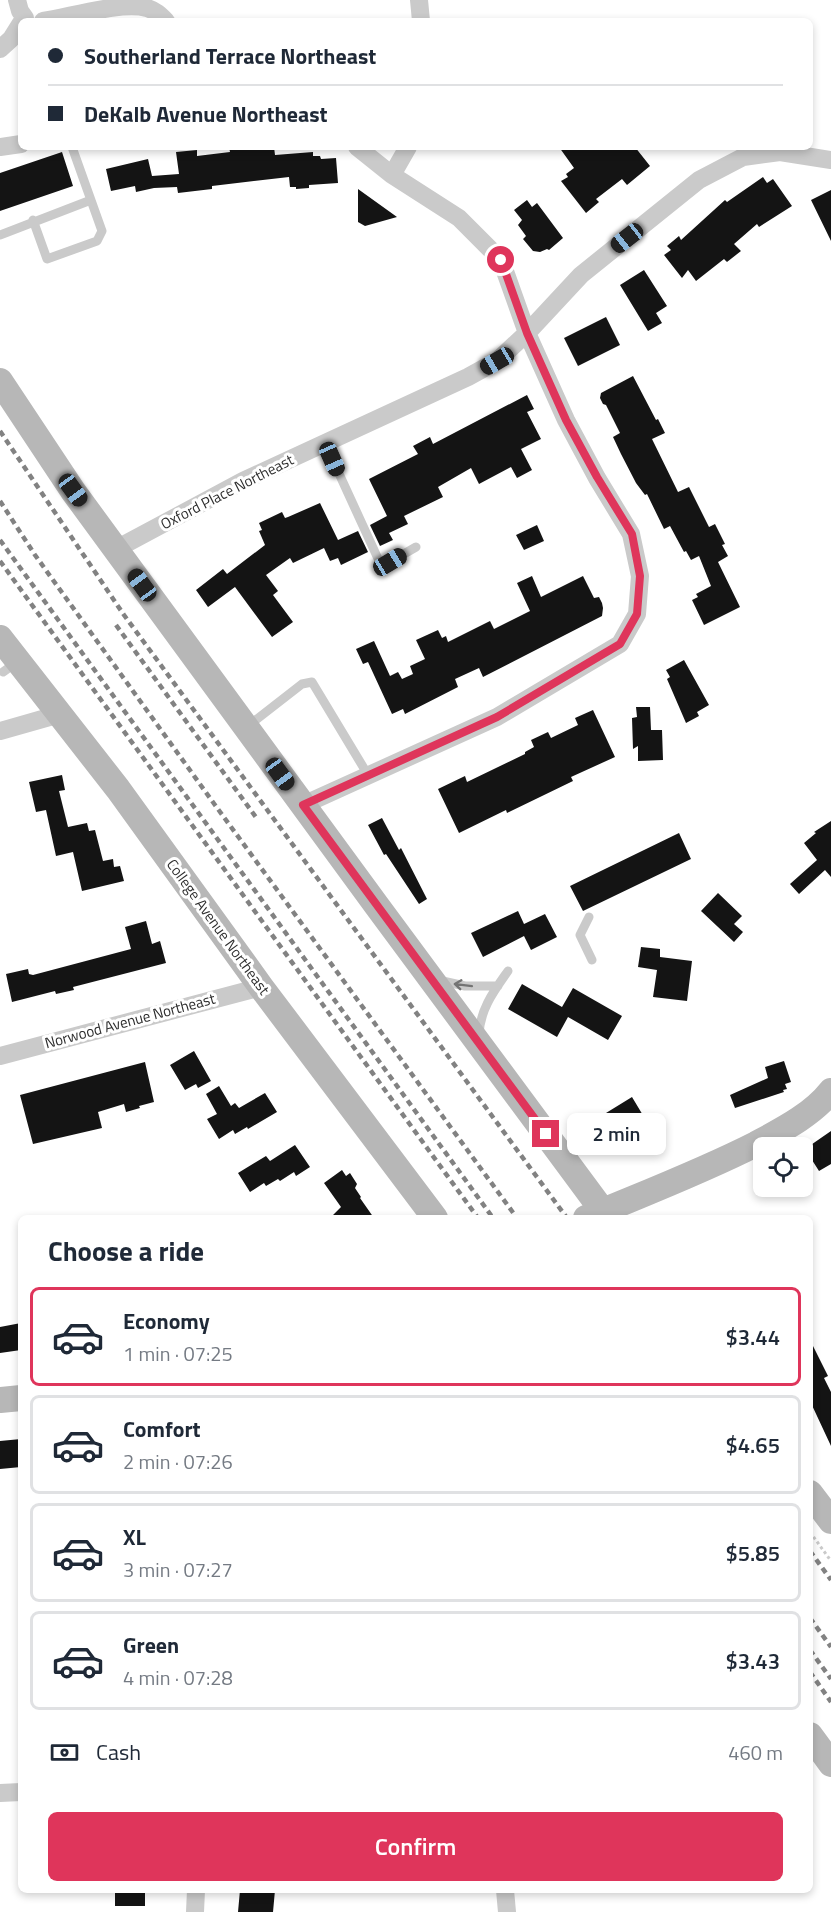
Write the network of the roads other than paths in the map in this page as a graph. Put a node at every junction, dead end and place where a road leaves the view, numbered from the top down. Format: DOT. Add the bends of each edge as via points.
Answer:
graph roads {
  1 [pos="17,0"];
  2 [pos="419,0"];
  3 [pos="26,18"];
  4 [pos="49,18"];
  5 [pos="163,18"];
  6 [pos="421,18"];
  7 [pos="18,31"];
  8 [pos="0,49"];
  9 [pos="18,144"];
  10 [pos="0,147"];
  11 [pos="73,150"];
  12 [pos="361,150"];
  13 [pos="406,150"];
  14 [pos="831,160"];
  15 [pos="392,175"];
  16 [pos="92,200"];
  17 [pos="33,220"];
  18 [pos="0,235"];
  19 [pos="527,333"];
  20 [pos="0,381"];
  21 [pos="325,443"];
  22 [pos="416,547"];
  23 [pos="116,549"];
  24 [pos="0,638"];
  25 [pos="60,714"];
  26 [pos="246,727"];
  27 [pos="0,730"];
  28 [pos="368,775"];
  29 [pos="303,805"];
  30 [pos="589,917"];
  31 [pos="592,960"];
  32 [pos="508,970"];
  33 [pos="430,978"];
  34 [pos="498,986"];
  35 [pos="261,987"];
  36 [pos="478,1043"];
  37 [pos="0,1056"];
  38 [pos="831,1091"];
  39 [pos="433,1215"];
  40 [pos="598,1215"];
  41 [pos="601,1215"];
  42 [pos="18,1398"];
  43 [pos="0,1400"];
  44 [pos="813,1497"];
  45 [pos="831,1521"];
  46 [pos="813,1739"];
  47 [pos="831,1764"];
  48 [pos="18,1792"];
  49 [pos="0,1793"];
  50 [pos="196,1893"];
  51 [pos="505,1893"];
  52 [pos="195,1912"];
  53 [pos="507,1912"];
  1 -- 3 [label="street"];
  2 -- 6 [label="street"];
  4 -- 5 [label="street" via="127,6 149,8"];
  7 -- 8 [label="street"];
  9 -- 10 [label="street"];
  11 -- 16 [label="lane"];
  12 -- 15 [label="street"];
  13 -- 15 [label="street"];
  14 -- 19 [label="street, Oxford Place Northeast" via="780,152 743,157 699,180 581,275"];
  15 -- 19 [label="street" via="459,218 501,260"];
  16 -- 17 [label="lane"];
  16 -- 17 [label="lane" via="102,231 97,241 47,259"];
  17 -- 18 [label="lane"];
  19 -- 21 [label="street, Oxford Place Northeast" via="497,361 468,377"];
  19 -- 28 [label="street" via="566,420 632,534 640,576 637,614 620,644 497,717"];
  20 -- 23 [label="main road"];
  21 -- 22 [label="lane" via="380,563 390,562"];
  21 -- 23 [label="street, Oxford Place Northeast" via="243,481"];
  23 -- 26 [label="main road"];
  24 -- 25 [label="main road, College Avenue Northeast" via="10,667"];
  25 -- 27 [label="street"];
  25 -- 35 [label="main road, College Avenue Northeast"];
  26 -- 28 [label="lane" via="302,684 312,682"];
  26 -- 29 [label="main road"];
  28 -- 29 [label="street"];
  29 -- 33 [label="main road"];
  30 -- 31 [label="lane" via="580,935"];
  32 -- 34 [label="lane"];
  34 -- 33 [label="lane, one-way" via="465,986"];
  33 -- 36 [label="main road"];
  34 -- 36 [label="lane" via="483,1011"];
  35 -- 37 [label="street, Norwood Avenue Northeast"];
  35 -- 39 [label="main road, College Avenue Northeast"];
  36 -- 40 [label="main road"];
  38 -- 41 [label="main road" via="786,1128"];
  42 -- 43 [label="main road"];
  44 -- 45 [label="main road"];
  46 -- 47 [label="main road"];
  48 -- 49 [label="street"];
  50 -- 52 [label="street"];
  51 -- 53 [label="street"];
}
